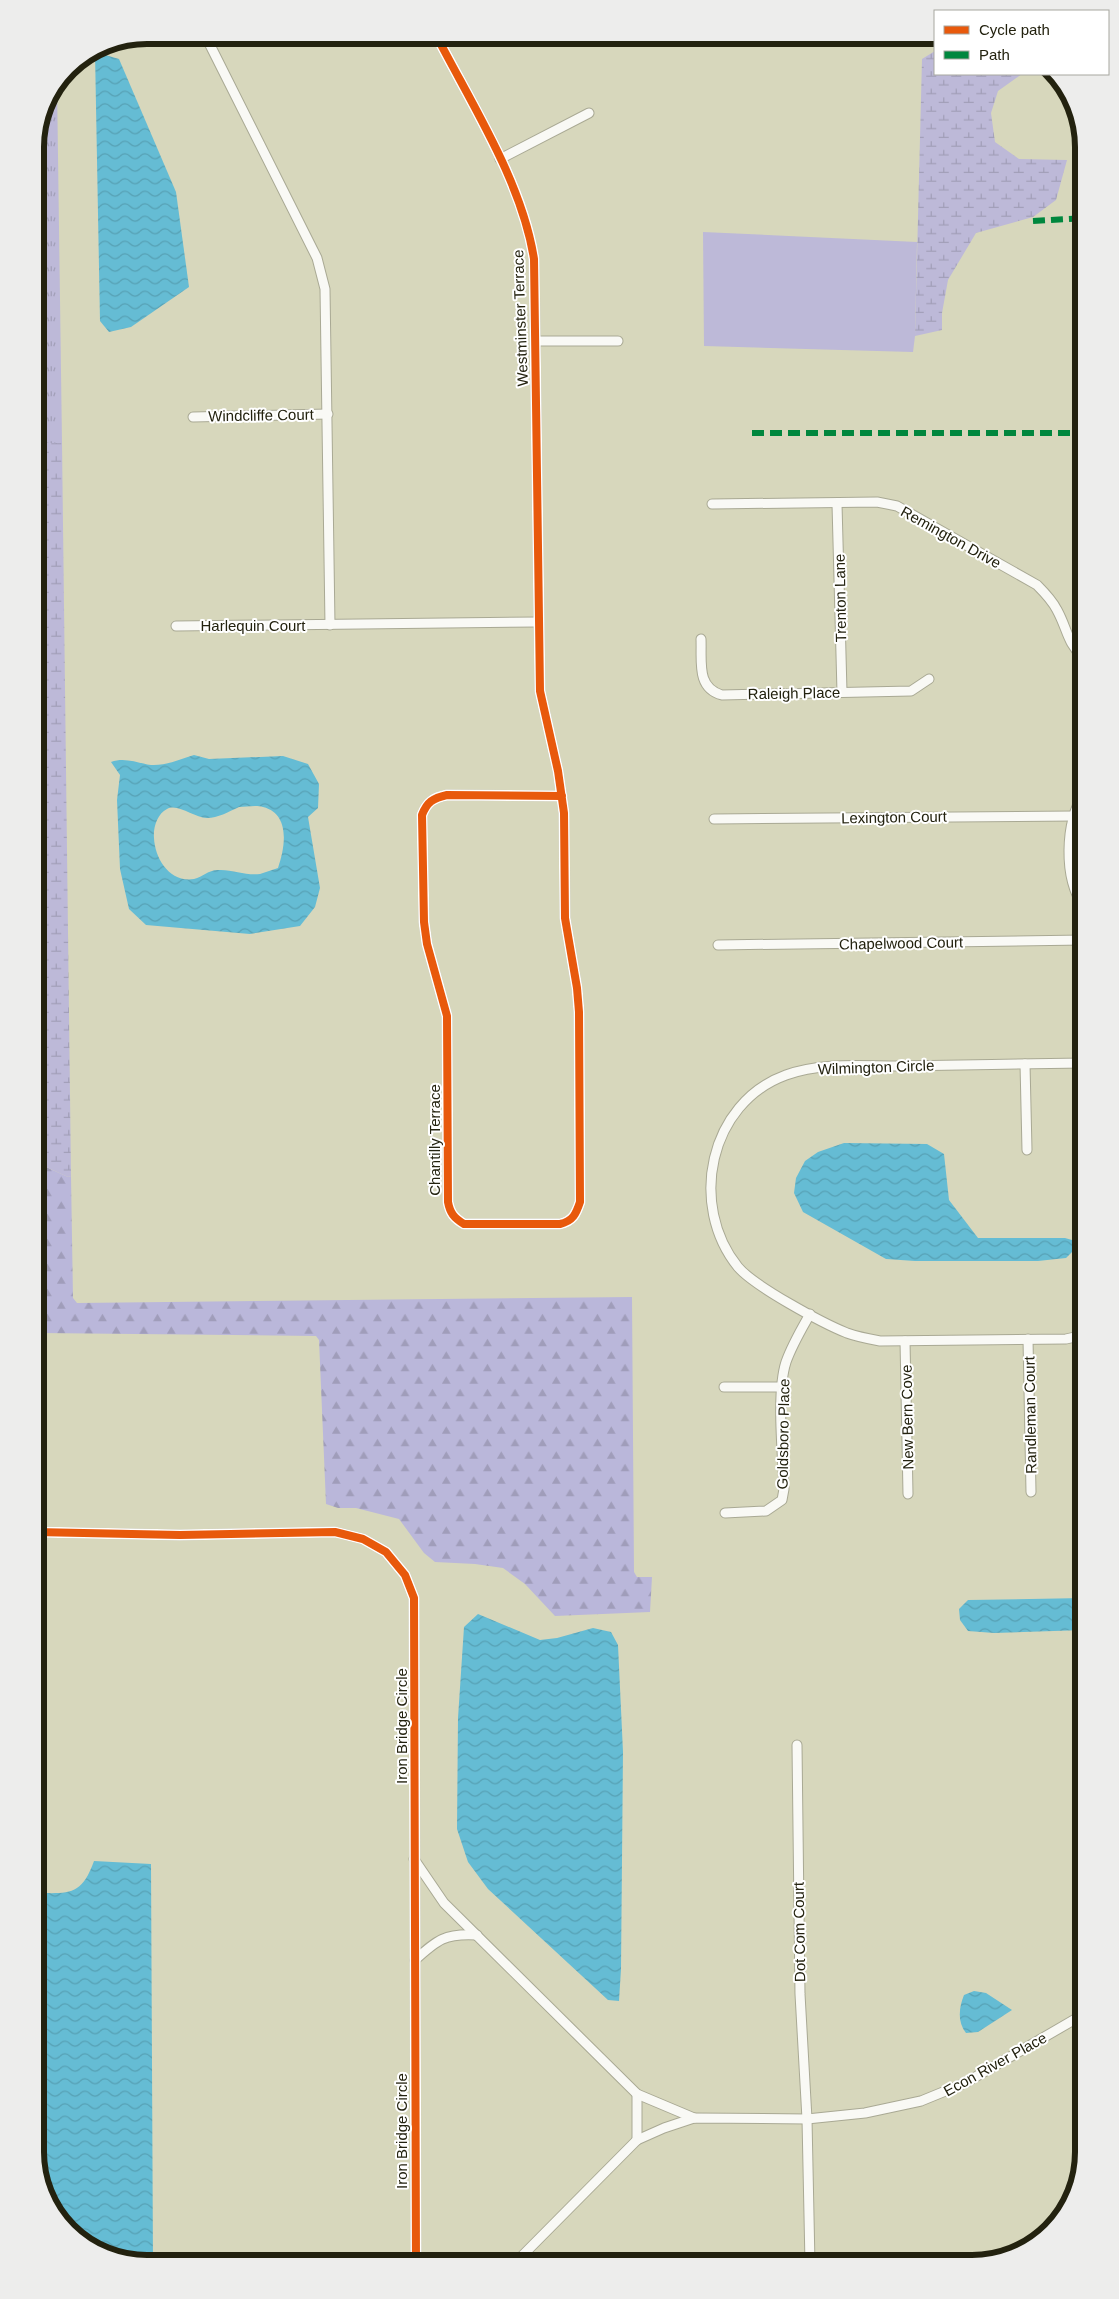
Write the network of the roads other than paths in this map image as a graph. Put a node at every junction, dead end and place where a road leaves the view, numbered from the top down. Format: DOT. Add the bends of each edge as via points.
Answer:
graph roads {
  1 [pos="210,44"];
  2 [pos="441,44"];
  3 [pos="589,112"];
  4 [pos="500,158"];
  5 [pos="536,341"];
  6 [pos="618,341"];
  7 [pos="328,414"];
  8 [pos="193,417"];
  9 [pos="712,504"];
  10 [pos="837,504"];
  11 [pos="538,622"];
  12 [pos="330,624"];
  13 [pos="176,626"];
  14 [pos="701,639"];
  15 [pos="1075,648"];
  16 [pos="929,679"];
  17 [pos="842,692"];
  18 [pos="562,796"];
  19 [pos="1074,816"];
  20 [pos="714,819"];
  21 [pos="1075,886"];
  22 [pos="1075,940"];
  23 [pos="718,945"];
  24 [pos="1075,1063"];
  25 [pos="1025,1064"];
  26 [pos="1027,1150"];
  27 [pos="810,1314"];
  28 [pos="1075,1337"];
  29 [pos="1028,1339"];
  30 [pos="906,1341"];
  31 [pos="724,1387"];
  32 [pos="782,1387"];
  33 [pos="1031,1492"];
  34 [pos="908,1494"];
  35 [pos="725,1513"];
  36 [pos="44,1532"];
  37 [pos="797,1745"];
  38 [pos="414,1859"];
  39 [pos="477,1935"];
  40 [pos="415,1960"];
  41 [pos="1075,2019"];
  42 [pos="637,2094"];
  43 [pos="694,2118"];
  44 [pos="807,2119"];
  45 [pos="637,2140"];
  46 [pos="416,2255"];
  47 [pos="523,2255"];
  48 [pos="810,2255"];
  1 -- 7 [label="street" via="317,258 325,288 327,314"];
  2 -- 4 [label="street, Westminster Terrace"];
  3 -- 4 [label="street"];
  4 -- 5 [label="street, Westminster Terrace" via="530,230"];
  5 -- 6 [label="street"];
  5 -- 11 [label="street, Westminster Terrace"];
  7 -- 8 [label="street, Windcliffe Court"];
  7 -- 12 [label="street"];
  9 -- 10 [label="street, Remington Drive"];
  10 -- 15 [label="street, Remington Drive" via="877,502 897,506 1037,585 1058,610 1069,641"];
  10 -- 17 [label="street, Trenton Lane"];
  11 -- 12 [label="street"];
  11 -- 18 [label="street, Chantilly Terrace" via="540,691"];
  12 -- 13 [label="street, Harlequin Court"];
  14 -- 17 [label="street, Raleigh Place" via="702,678 713,692 722,695"];
  16 -- 17 [label="street, Raleigh Place" via="911,691"];
  18 -- 18 [label="street, Chantilly Terrace" via="565,918 579,1012 580,1202 576,1215 560,1224 464,1224 454,1218 448,1202 447,1016 424,922 422,815 426,805 447,795"];
  19 -- 20 [label="street, Lexington Court"];
  19 -- 21 [label="street" via="1070,859"];
  22 -- 23 [label="street, Chapelwood Court"];
  24 -- 25 [label="street, Wilmington Circle"];
  25 -- 26 [label="street"];
  25 -- 27 [label="street, Wilmington Circle" via="808,1069 767,1084 744,1104 728,1124 712,1166 710,1190 714,1222 723,1246 739,1268 760,1286"];
  27 -- 30 [label="street, Wilmington Circle" via="861,1338"];
  27 -- 32 [label="street, Goldsboro Place" via="794,1343"];
  28 -- 29 [label="street, Wilmington Circle"];
  29 -- 30 [label="street, Wilmington Circle"];
  29 -- 33 [label="street, Randleman Court"];
  30 -- 34 [label="street, New Bern Cove"];
  31 -- 32 [label="street"];
  32 -- 35 [label="street, Goldsboro Place" via="782,1500 766,1511"];
  36 -- 38 [label="street, Iron Bridge Circle" via="180,1535 335,1532 363,1539 386,1552 405,1575 414,1598"];
  37 -- 44 [label="street, Dot Com Court" via="800,1994"];
  38 -- 39 [label="street" via="444,1903"];
  38 -- 40 [label="street, Iron Bridge Circle"];
  39 -- 40 [label="street" via="459,1934 436,1940"];
  39 -- 42 [label="street"];
  40 -- 46 [label="street, Iron Bridge Circle"];
  41 -- 44 [label="street, Econ River Place" via="965,2083 921,2101 873,2112"];
  42 -- 43 [label="street"];
  42 -- 45 [label="street"];
  43 -- 44 [label="street, Econ River Place"];
  43 -- 45 [label="street"];
  44 -- 48 [label="street, Dot Com Court"];
  45 -- 47 [label="street"];
}
